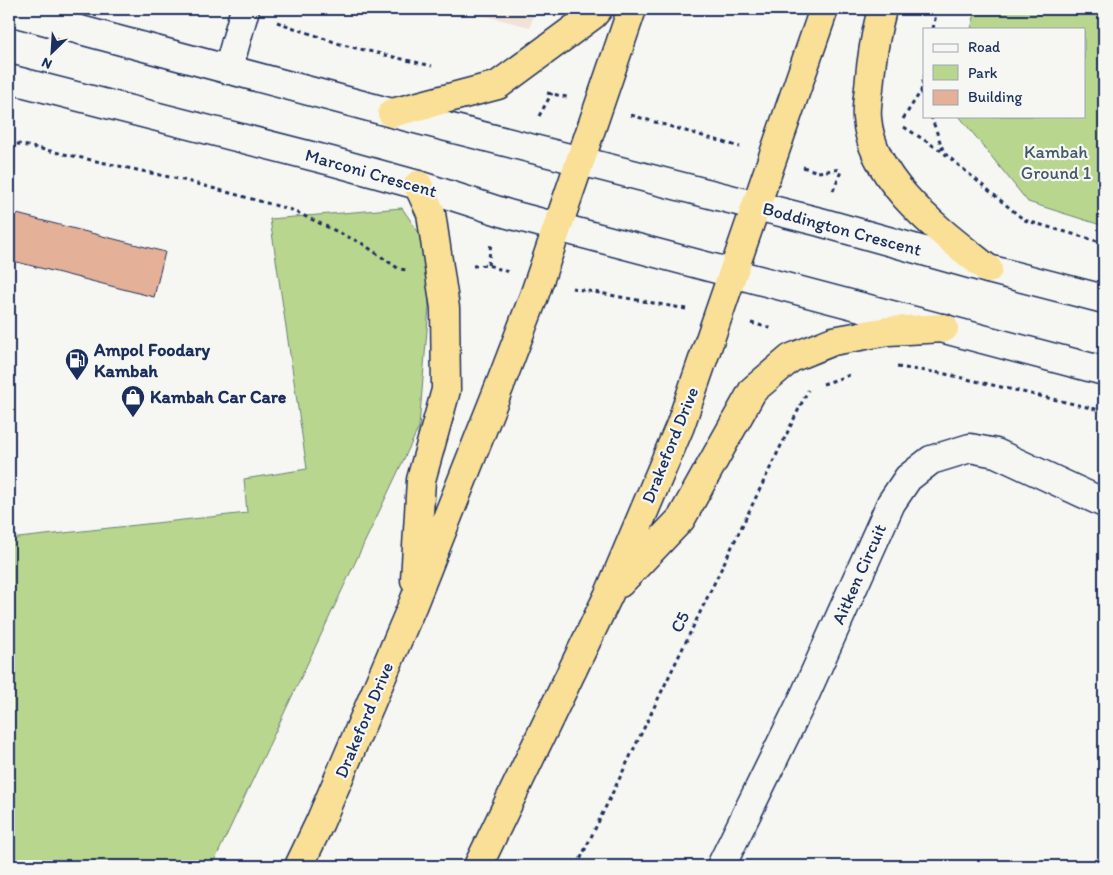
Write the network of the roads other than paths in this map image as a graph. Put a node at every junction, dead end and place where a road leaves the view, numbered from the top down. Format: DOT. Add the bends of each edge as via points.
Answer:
graph roads {
  1 [pos="598,9"];
  2 [pos="632,9"];
  3 [pos="824,9"];
  4 [pos="882,9"];
  5 [pos="244,10"];
  6 [pos="9,11"];
  7 [pos="228,70"];
  8 [pos="9,79"];
  9 [pos="392,113"];
  10 [pos="579,161"];
  11 [pos="418,185"];
  12 [pos="756,205"];
  13 [pos="557,227"];
  14 [pos="988,269"];
  15 [pos="732,274"];
  16 [pos="1104,299"];
  17 [pos="944,328"];
  18 [pos="1104,370"];
  19 [pos="1104,503"];
  20 [pos="609,594"];
  21 [pos="413,604"];
  22 [pos="299,866"];
  23 [pos="478,866"];
  24 [pos="721,866"];
  1 -- 9 [label="highway" via="498,85"];
  2 -- 10 [label="highway, Drakeford Drive"];
  3 -- 12 [label="highway, Drakeford Drive"];
  4 -- 14 [label="highway" via="872,52 868,94 867,118 872,144 890,178 913,205"];
  5 -- 7 [label="street"];
  6 -- 7 [label="street"];
  7 -- 9 [label="street"];
  8 -- 11 [label="street, Marconi Crescent"];
  9 -- 10 [label="street"];
  10 -- 12 [label="street, Boddington Crescent"];
  10 -- 13 [label="highway, Drakeford Drive"];
  11 -- 13 [label="street, Marconi Crescent"];
  11 -- 21 [label="highway" via="431,213 445,308 446,390 421,480"];
  12 -- 14 [label="street, Boddington Crescent"];
  12 -- 15 [label="highway, Drakeford Drive"];
  13 -- 15 [label="street, Marconi Crescent"];
  13 -- 21 [label="highway, Drakeford Drive" via="500,385"];
  14 -- 16 [label="street, Boddington Crescent"];
  15 -- 17 [label="street"];
  15 -- 20 [label="highway, Drakeford Drive" via="680,426"];
  17 -- 18 [label="street"];
  17 -- 20 [label="highway" via="888,331 833,341 791,358 753,390 681,519"];
  19 -- 24 [label="street, Aitken Circuit" via="996,452 970,448 932,460 908,478 891,503 804,697"];
  20 -- 23 [label="highway, Drakeford Drive"];
  21 -- 22 [label="highway, Drakeford Drive"];
}
